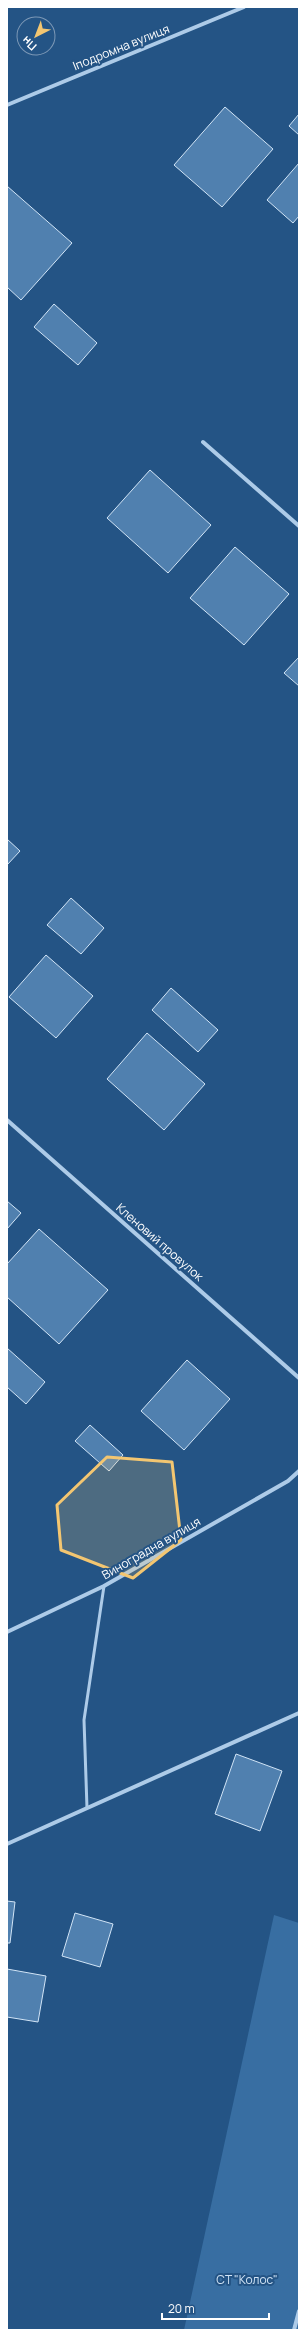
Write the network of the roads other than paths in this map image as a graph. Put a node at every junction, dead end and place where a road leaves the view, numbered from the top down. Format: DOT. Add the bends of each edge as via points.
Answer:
graph roads {
  1 [pos="244,7"];
  2 [pos="7,105"];
  3 [pos="203,442"];
  4 [pos="299,526"];
  5 [pos="7,1120"];
  6 [pos="299,1378"];
  7 [pos="299,1471"];
  8 [pos="104,1586"];
  9 [pos="7,1632"];
  10 [pos="299,1713"];
  11 [pos="87,1808"];
  12 [pos="7,1844"];
  13 [pos="299,2311"];
  14 [pos="294,2330"];
  1 -- 2 [label="street, Іподромна вулиця"];
  3 -- 4 [label="street"];
  5 -- 6 [label="street, Кленовий провулок"];
  7 -- 8 [label="street, Виноградна вулиця" via="288,1481"];
  8 -- 9 [label="street, Виноградна вулиця"];
  8 -- 11 [label="lane" via="84,1720"];
  10 -- 11 [label="street"];
  11 -- 12 [label="street"];
  13 -- 14 [label="street"];
}
